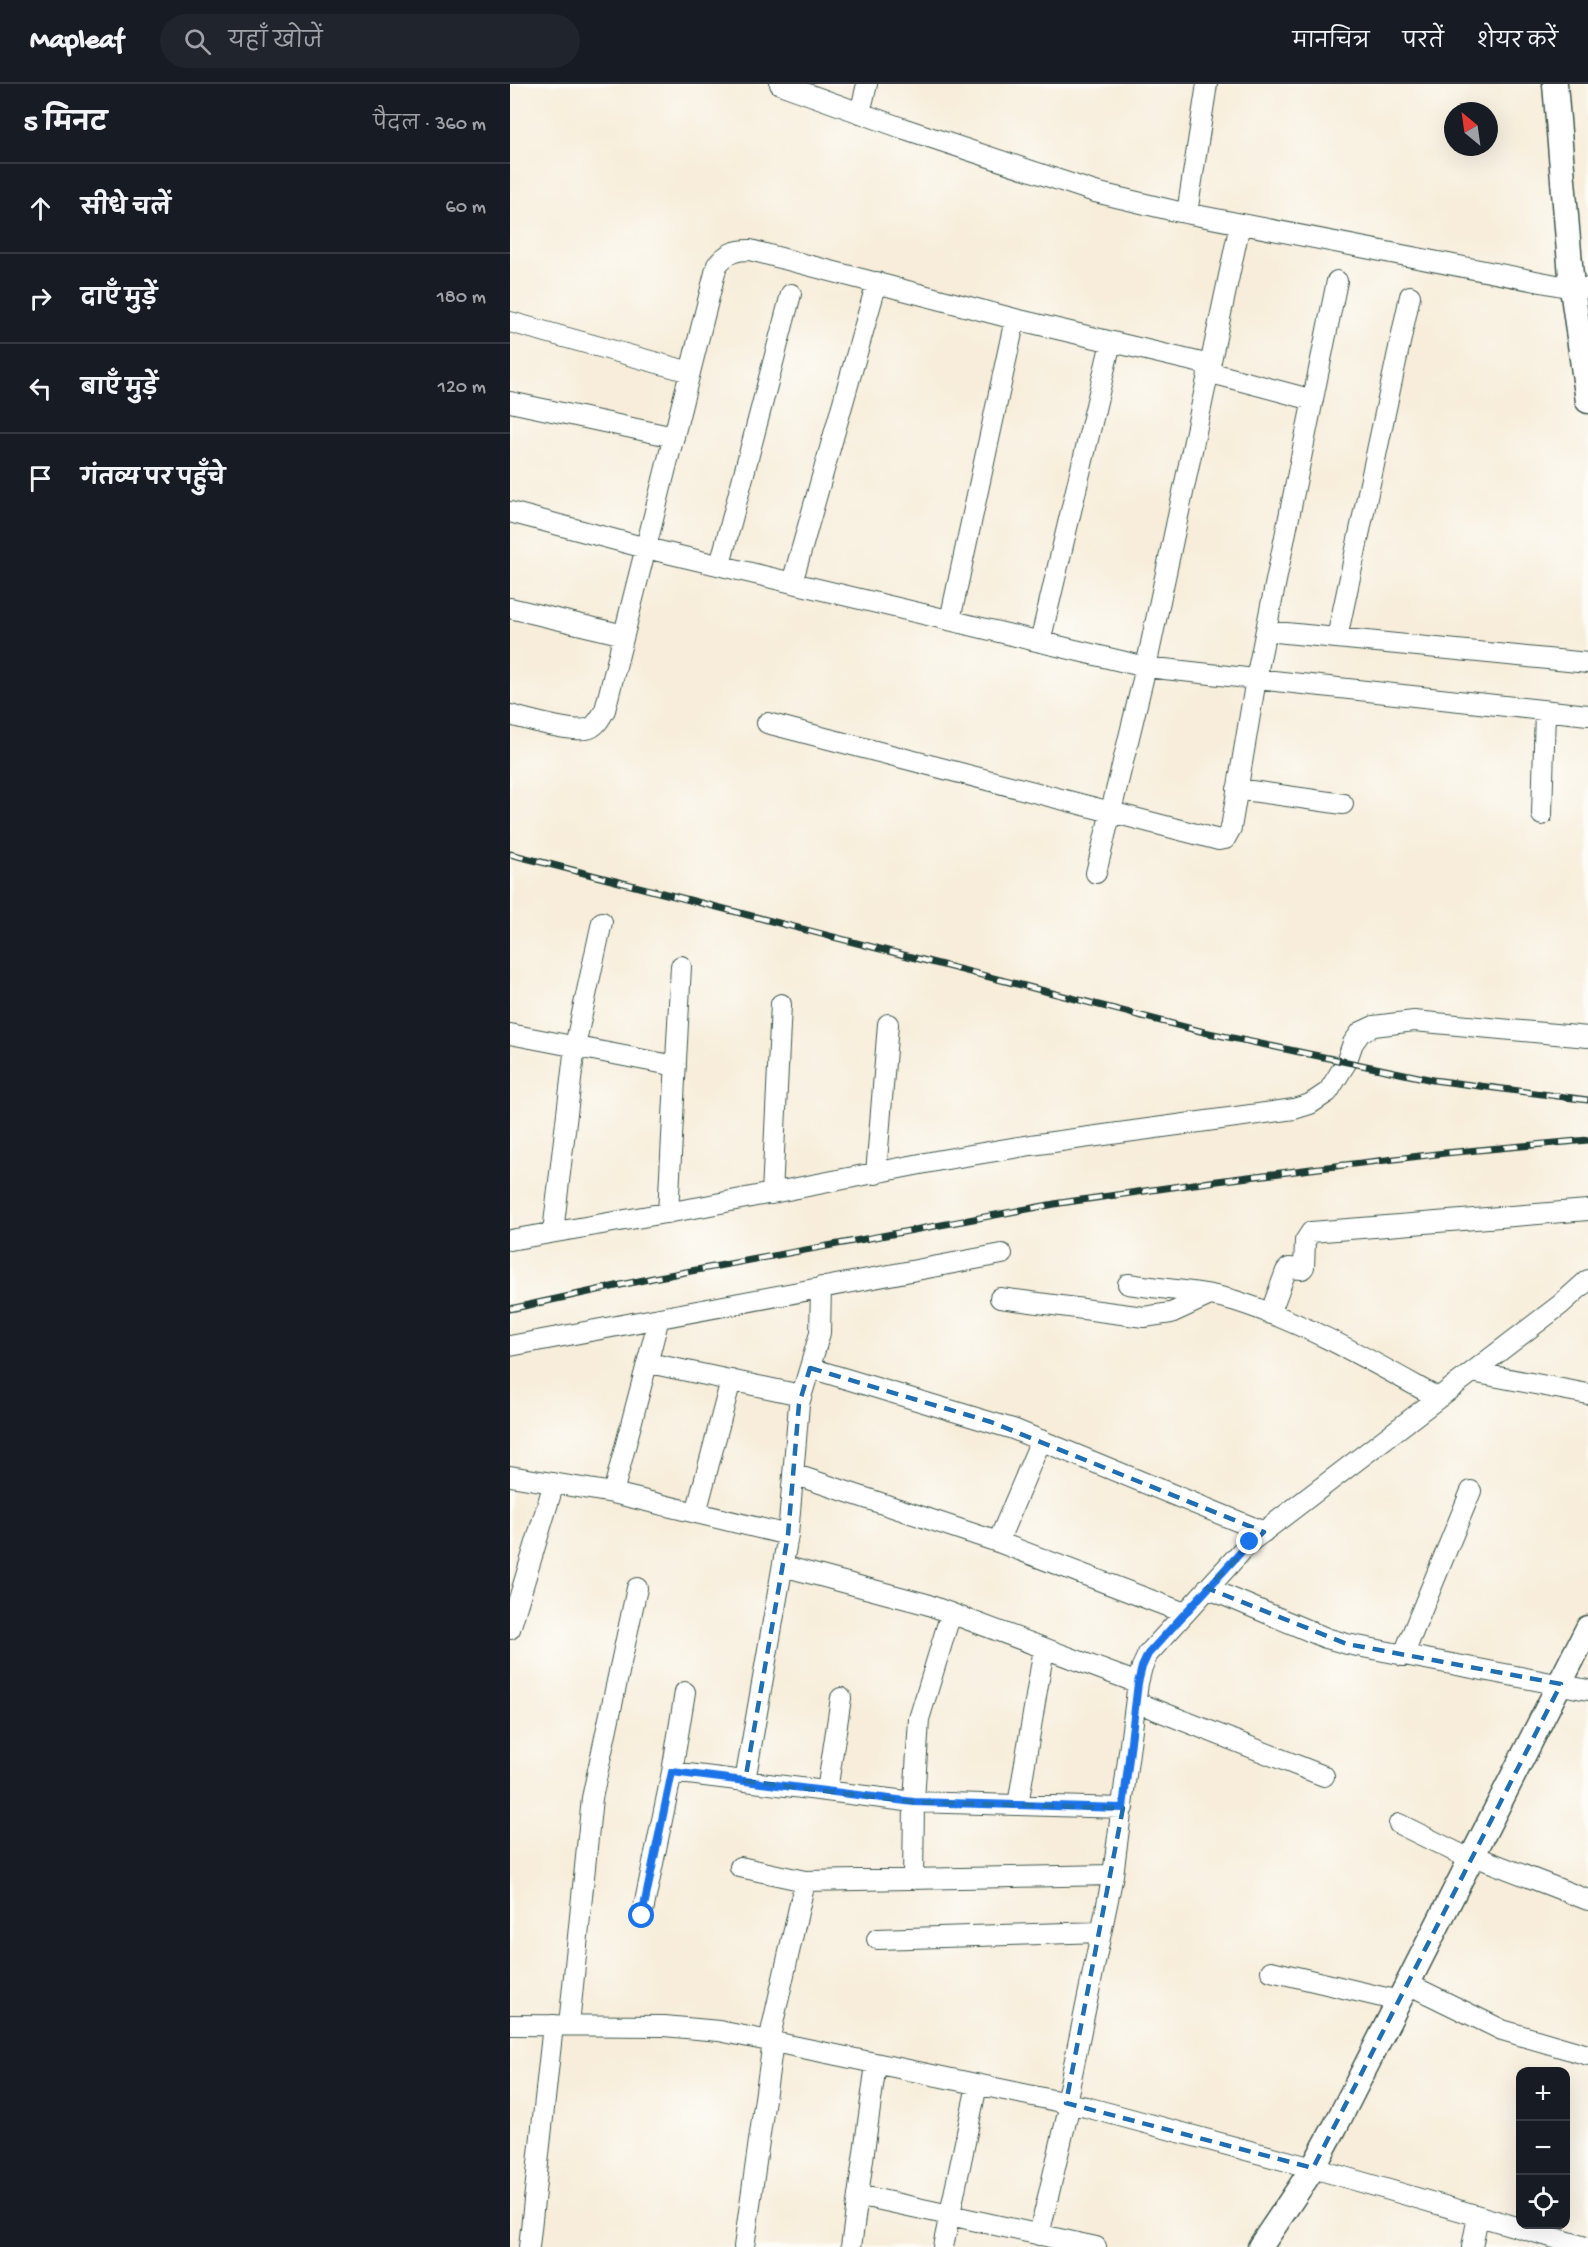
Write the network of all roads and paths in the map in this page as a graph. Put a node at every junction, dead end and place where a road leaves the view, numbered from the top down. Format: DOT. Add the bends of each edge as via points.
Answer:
graph roads {
  1 [pos="780,84"];
  2 [pos="867,84"];
  3 [pos="1207,84"];
  4 [pos="1555,84"];
  5 [pos="801,88"];
  6 [pos="860,113"];
  7 [pos="1187,213"];
  8 [pos="1240,224"];
  9 [pos="1338,281"];
  10 [pos="877,282"];
  11 [pos="1580,288"];
  12 [pos="791,294"];
  13 [pos="1410,296"];
  14 [pos="1015,319"];
  15 [pos="510,322"];
  16 [pos="1111,342"];
  17 [pos="1209,369"];
  18 [pos="690,372"];
  19 [pos="1313,400"];
  20 [pos="1588,401"];
  21 [pos="510,402"];
  22 [pos="674,437"];
  23 [pos="510,512"];
  24 [pos="646,548"];
  25 [pos="720,565"];
  26 [pos="792,583"];
  27 [pos="510,608"];
  28 [pos="950,620"];
  29 [pos="1266,631"];
  30 [pos="624,634"];
  31 [pos="1337,638"];
  32 [pos="1040,642"];
  33 [pos="1588,663"];
  34 [pos="1146,667"];
  35 [pos="1256,679"];
  36 [pos="1545,711"];
  37 [pos="510,715"];
  38 [pos="1588,716"];
  39 [pos="767,723"];
  40 [pos="1237,789"];
  41 [pos="1343,804"];
  42 [pos="1111,811"];
  43 [pos="1542,815"];
  44 [pos="1096,873"];
  45 [pos="602,922"];
  46 [pos="681,966"];
  47 [pos="781,1004"];
  48 [pos="888,1024"];
  49 [pos="510,1034"];
  50 [pos="1588,1037"];
  51 [pos="575,1047"];
  52 [pos="676,1066"];
  53 [pos="876,1174"];
  54 [pos="772,1194"];
  55 [pos="1588,1210"];
  56 [pos="668,1213"];
  57 [pos="553,1233"];
  58 [pos="510,1240"];
  59 [pos="1002,1254"];
  60 [pos="1588,1280"];
  61 [pos="1128,1284"];
  62 [pos="821,1287"];
  63 [pos="1209,1296"];
  64 [pos="1000,1298"];
  65 [pos="1270,1314"];
  66 [pos="659,1318"];
  67 [pos="510,1346"];
  68 [pos="649,1363"];
  69 [pos="810,1368"];
  70 [pos="1472,1372"];
  71 [pos="731,1380"];
  72 [pos="1588,1394"];
  73 [pos="801,1395"];
  74 [pos="1438,1398"];
  75 [pos="1041,1440"];
  76 [pos="793,1474"];
  77 [pos="510,1476"];
  78 [pos="554,1484"];
  79 [pos="1471,1491"];
  80 [pos="613,1493"];
  81 [pos="696,1513"];
  82 [pos="1264,1532"];
  83 [pos="788,1535"];
  84 [pos="998,1542"];
  85 [pos="783,1566"];
  86 [pos="637,1588"];
  87 [pos="1208,1588"];
  88 [pos="951,1612"];
  89 [pos="1185,1613"];
  90 [pos="1588,1628"];
  91 [pos="510,1629"];
  92 [pos="1044,1648"];
  93 [pos="1403,1656"];
  94 [pos="1561,1684"];
  95 [pos="1588,1690"];
  96 [pos="685,1692"];
  97 [pos="1137,1692"];
  98 [pos="841,1698"];
  99 [pos="672,1772"];
  100 [pos="1324,1776"];
  101 [pos="745,1781"];
  102 [pos="827,1791"];
  103 [pos="914,1802"];
  104 [pos="1018,1804"];
  105 [pos="1123,1808"];
  106 [pos="1399,1824"];
  107 [pos="1473,1858"];
  108 [pos="740,1867"];
  109 [pos="1113,1875"];
  110 [pos="913,1879"];
  111 [pos="805,1881"];
  112 [pos="1588,1900"];
  113 [pos="642,1916"];
  114 [pos="1101,1932"];
  115 [pos="877,1939"];
  116 [pos="1271,1971"];
  117 [pos="1404,1993"];
  118 [pos="510,2025"];
  119 [pos="561,2025"];
  120 [pos="771,2042"];
  121 [pos="1588,2055"];
  122 [pos="876,2064"];
  123 [pos="977,2085"];
  124 [pos="1068,2104"];
  125 [pos="1313,2168"];
  126 [pos="858,2195"];
  127 [pos="950,2215"];
  128 [pos="1478,2216"];
  129 [pos="1040,2235"];
  130 [pos="1559,2243"];
  131 [pos="529,2247"];
  132 [pos="744,2247"];
  133 [pos="851,2247"];
  134 [pos="943,2247"];
  135 [pos="1095,2247"];
  136 [pos="1260,2247"];
  137 [pos="1472,2247"];
  138 [pos="1586,2247"];
  1 -- 5 [label="street"];
  2 -- 6 [label="street"];
  3 -- 7 [label="street"];
  4 -- 11 [label="main road"];
  5 -- 6 [label="street"];
  6 -- 7 [label="street" via="1095,192"];
  7 -- 8 [label="street"];
  8 -- 11 [label="street"];
  8 -- 17 [label="street"];
  9 -- 19 [label="street"];
  10 -- 14 [label="street"];
  10 -- 18 [label="street" via="750,250 726,254 717,265"];
  10 -- 26 [label="street"];
  11 -- 20 [label="main road"];
  12 -- 25 [label="street"];
  13 -- 31 [label="street"];
  14 -- 16 [label="street"];
  14 -- 28 [label="street"];
  15 -- 18 [label="street"];
  16 -- 17 [label="street"];
  16 -- 32 [label="street"];
  17 -- 19 [label="street"];
  17 -- 34 [label="street"];
  18 -- 22 [label="street"];
  19 -- 29 [label="street"];
  21 -- 22 [label="street"];
  22 -- 24 [label="street"];
  23 -- 24 [label="street"];
  24 -- 25 [label="street"];
  24 -- 30 [label="street"];
  25 -- 26 [label="street"];
  26 -- 28 [label="street"];
  27 -- 30 [label="street"];
  28 -- 32 [label="street"];
  29 -- 31 [label="street"];
  29 -- 35 [label="street"];
  30 -- 37 [label="street" via="599,721 577,730"];
  31 -- 33 [label="street"];
  32 -- 34 [label="street"];
  34 -- 35 [label="street"];
  34 -- 42 [label="street"];
  35 -- 36 [label="street"];
  35 -- 40 [label="street"];
  36 -- 38 [label="street"];
  36 -- 43 [label="street"];
  39 -- 42 [label="street"];
  40 -- 41 [label="street"];
  40 -- 42 [label="street" via="1225,839"];
  42 -- 44 [label="street"];
  45 -- 51 [label="street"];
  46 -- 52 [label="street"];
  47 -- 54 [label="street"];
  48 -- 53 [label="street"];
  49 -- 51 [label="street"];
  50 -- 53 [label="street" via="1414,1022 1374,1026 1361,1032 1353,1043 1328,1092 1294,1109 1030,1145"];
  51 -- 52 [label="street"];
  51 -- 57 [label="street"];
  52 -- 56 [label="street"];
  53 -- 54 [label="street"];
  54 -- 56 [label="street"];
  55 -- 65 [label="street" via="1311,1232 1305,1241 1304,1267 1289,1268 1282,1275"];
  56 -- 57 [label="street"];
  57 -- 58 [label="street"];
  59 -- 62 [label="street"];
  60 -- 70 [label="street"];
  61 -- 63 [label="street"];
  62 -- 66 [label="street"];
  62 -- 69 [label="street" via="820,1333"];
  63 -- 64 [label="street" via="1171,1313 1144,1317"];
  63 -- 65 [label="street"];
  65 -- 74 [label="street" via="1336,1341"];
  66 -- 67 [label="street"];
  66 -- 68 [label="street"];
  68 -- 71 [label="street"];
  68 -- 80 [label="street"];
  69 -- 73 [label="street"];
  69 -- 75 [label="street"];
  70 -- 72 [label="street"];
  70 -- 74 [label="street"];
  71 -- 73 [label="street"];
  71 -- 81 [label="street"];
  73 -- 76 [label="street"];
  74 -- 82 [label="street"];
  75 -- 82 [label="street"];
  75 -- 84 [label="street"];
  76 -- 83 [label="street"];
  76 -- 84 [label="street"];
  77 -- 78 [label="street"];
  78 -- 80 [label="street"];
  78 -- 91 [label="street"];
  79 -- 93 [label="street"];
  80 -- 81 [label="street"];
  81 -- 83 [label="street"];
  82 -- 87 [label="street"];
  83 -- 85 [label="street"];
  84 -- 89 [label="street"];
  85 -- 88 [label="street"];
  85 -- 101 [label="street"];
  86 -- 119 [label="street" via="590,1806"];
  87 -- 89 [label="street"];
  87 -- 93 [label="street" via="1326,1638"];
  88 -- 92 [label="street"];
  88 -- 103 [label="street" via="919,1719"];
  89 -- 97 [label="street" via="1148,1654"];
  90 -- 94 [label="main road"];
  92 -- 97 [label="street"];
  92 -- 104 [label="street"];
  93 -- 94 [label="street"];
  94 -- 95 [label="street"];
  94 -- 107 [label="main road"];
  96 -- 99 [label="street"];
  97 -- 100 [label="street"];
  97 -- 105 [label="street"];
  98 -- 102 [label="street"];
  99 -- 101 [label="street"];
  99 -- 113 [label="street"];
  101 -- 102 [label="street"];
  102 -- 103 [label="street"];
  103 -- 104 [label="street"];
  103 -- 110 [label="street"];
  104 -- 105 [label="street"];
  105 -- 109 [label="street"];
  106 -- 107 [label="street"];
  107 -- 112 [label="street"];
  107 -- 117 [label="main road"];
  108 -- 111 [label="street"];
  109 -- 110 [label="street"];
  109 -- 114 [label="street"];
  110 -- 111 [label="street"];
  111 -- 120 [label="street"];
  114 -- 115 [label="street"];
  114 -- 124 [label="street"];
  116 -- 117 [label="street"];
  117 -- 121 [label="street" via="1502,2030"];
  117 -- 125 [label="main road"];
  118 -- 119 [label="street"];
  119 -- 120 [label="street" via="690,2028"];
  119 -- 131 [label="street"];
  120 -- 122 [label="street"];
  120 -- 132 [label="street"];
  122 -- 123 [label="street"];
  122 -- 126 [label="street"];
  123 -- 124 [label="street"];
  123 -- 127 [label="street"];
  124 -- 125 [label="street"];
  124 -- 129 [label="street"];
  125 -- 128 [label="street"];
  125 -- 136 [label="main road"];
  126 -- 127 [label="street"];
  126 -- 133 [label="street"];
  127 -- 129 [label="street"];
  127 -- 134 [label="street"];
  128 -- 130 [label="street"];
  128 -- 137 [label="street"];
  129 -- 135 [label="street"];
  130 -- 138 [label="street"];
}
